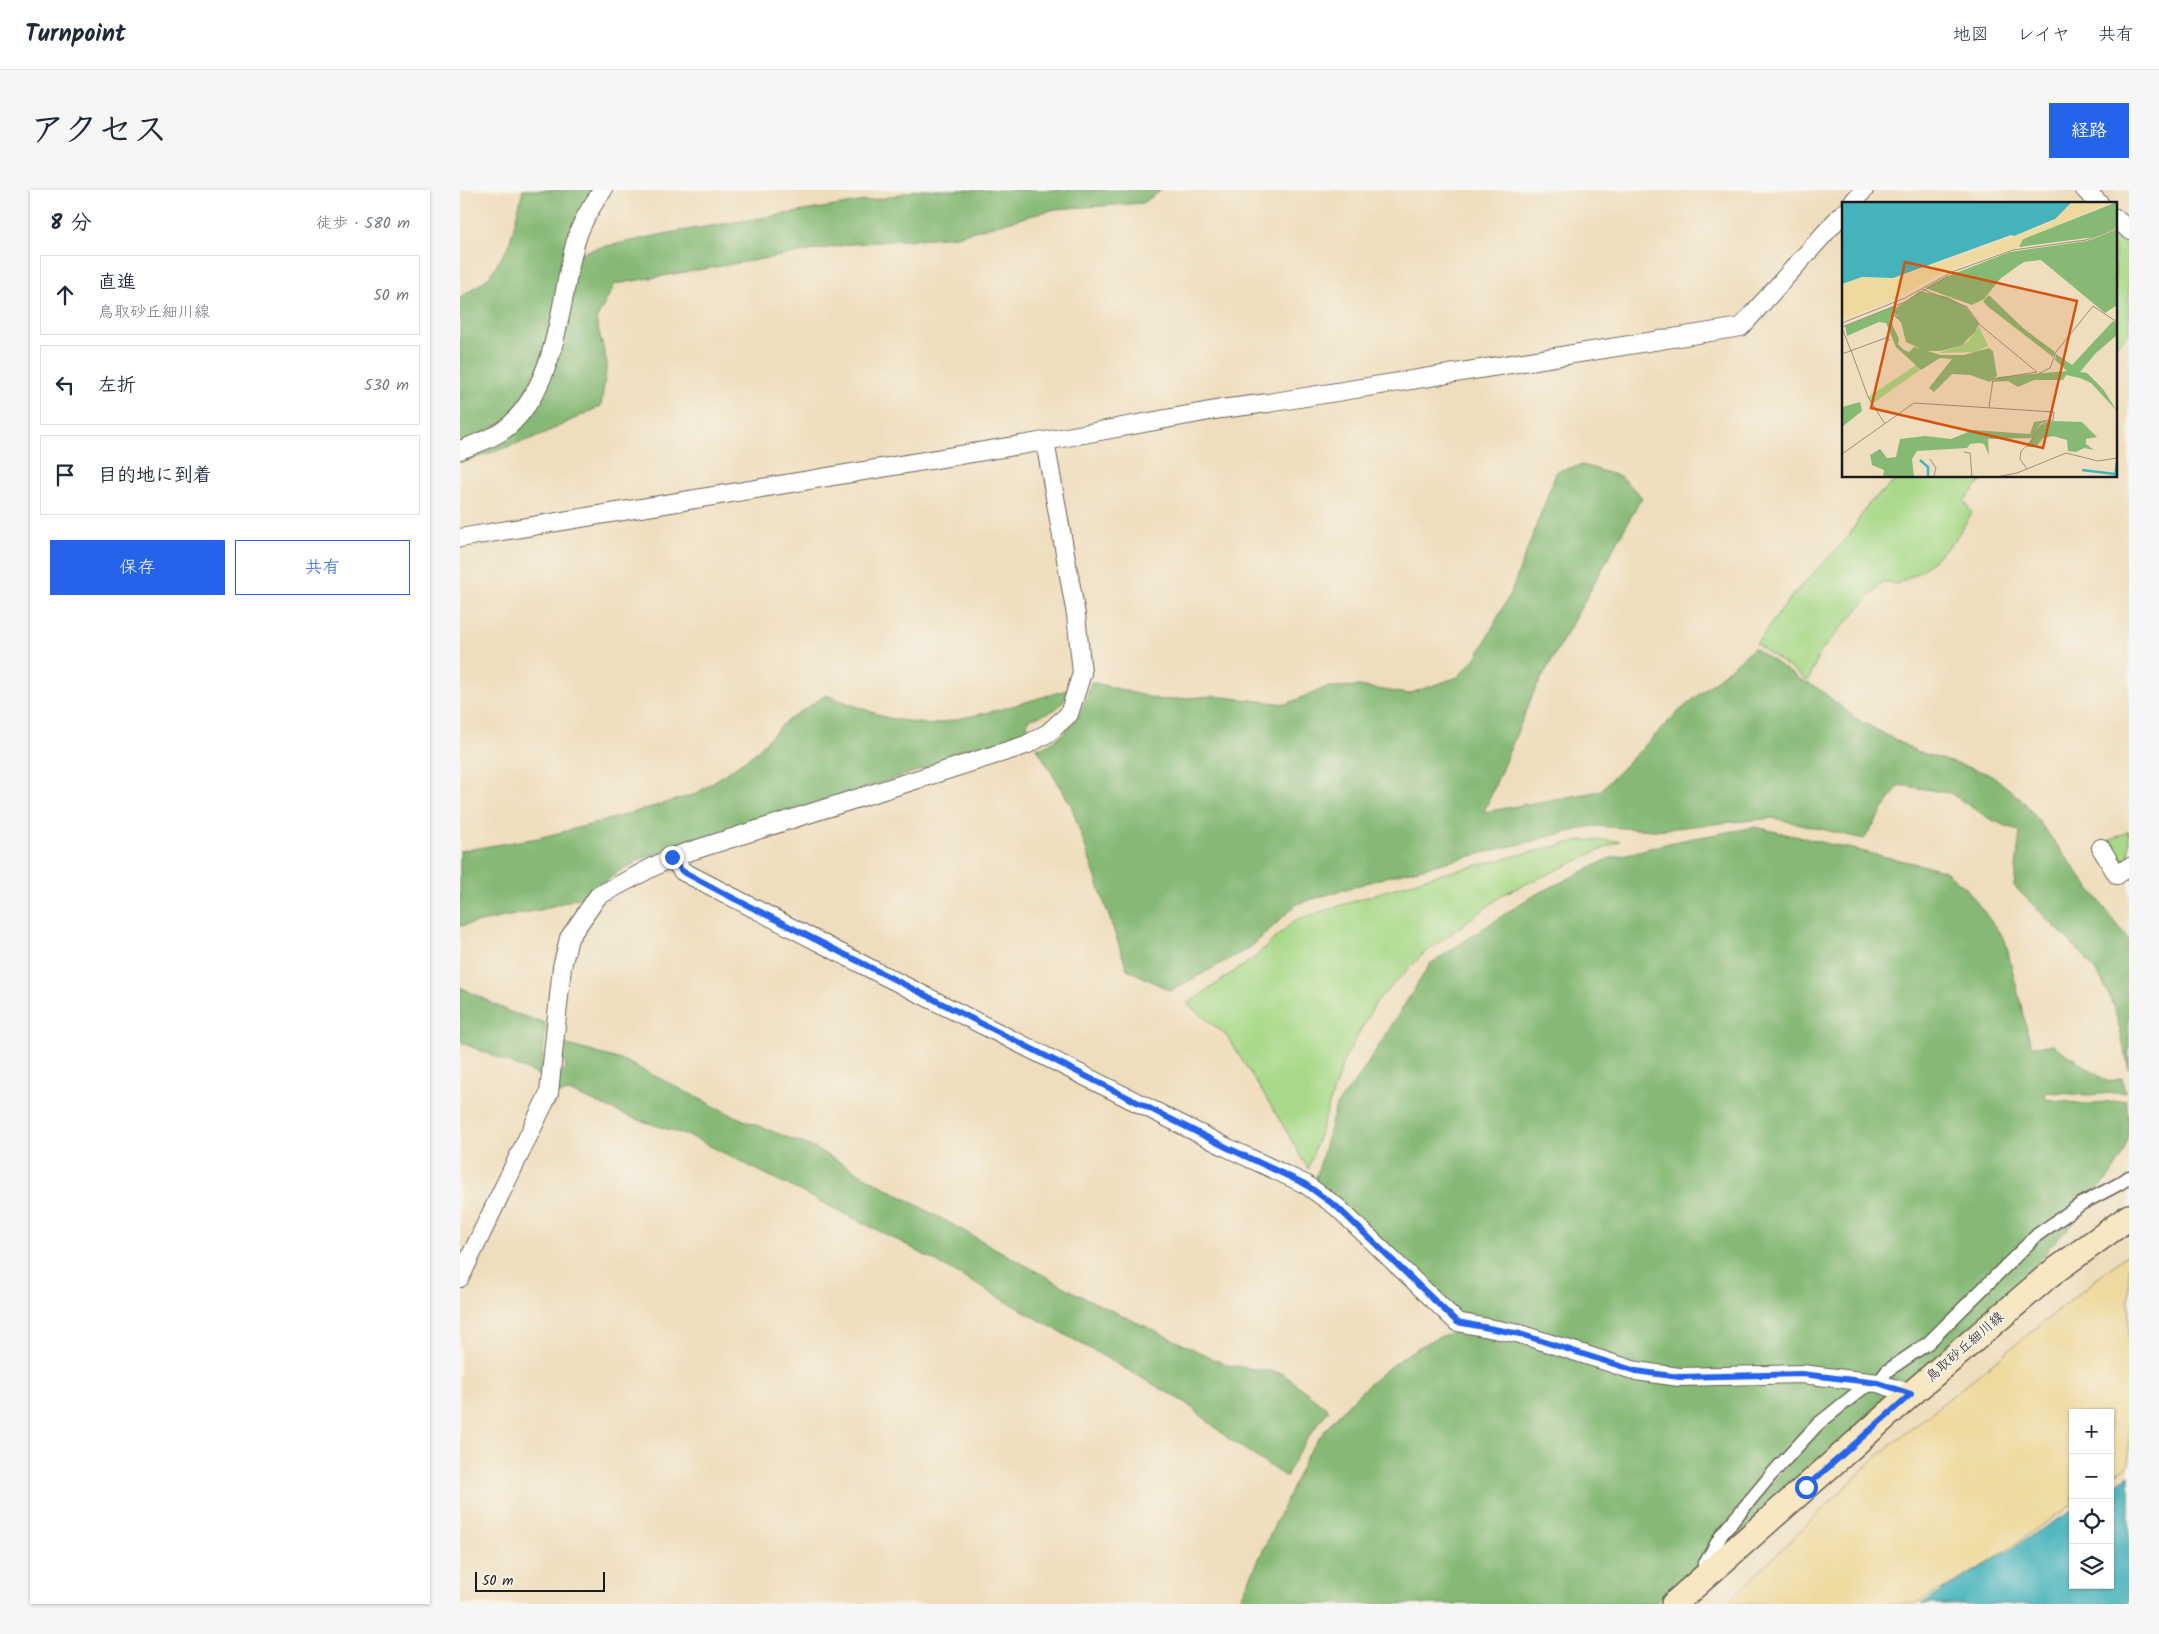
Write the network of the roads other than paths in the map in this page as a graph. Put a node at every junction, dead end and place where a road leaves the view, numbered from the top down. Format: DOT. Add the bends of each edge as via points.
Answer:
graph roads {
  1 [pos="603,190"];
  2 [pos="1864,190"];
  3 [pos="2085,190"];
  4 [pos="1853,202"];
  5 [pos="2098,202"];
  6 [pos="1842,214"];
  7 [pos="2116,219"];
  8 [pos="2129,230"];
  9 [pos="1045,442"];
  10 [pos="460,450"];
  11 [pos="460,538"];
  12 [pos="2101,848"];
  13 [pos="672,857"];
  14 [pos="2129,867"];
  15 [pos="2129,1177"];
  16 [pos="2129,1217"];
  17 [pos="460,1278"];
  18 [pos="1878,1383"];
  19 [pos="1911,1394"];
  20 [pos="1704,1564"];
  21 [pos="1674,1604"];
  1 -- 10 [label="street" via="585,218 575,242 548,361 531,398 512,422 485,441"];
  2 -- 4 [label="street"];
  3 -- 5 [label="street"];
  6 -- 9 [label="street" via="1741,327 1221,409"];
  7 -- 8 [label="street"];
  9 -- 11 [label="street"];
  9 -- 13 [label="street" via="1076,615 1082,672 1069,714 1026,745"];
  12 -- 14 [label="street" via="2117,875"];
  13 -- 17 [label="street" via="598,896 569,938 562,966 549,1093"];
  13 -- 18 [label="street" via="682,871 725,894 1305,1184 1344,1214 1457,1322 1520,1334 1636,1371 1679,1377 1802,1374"];
  15 -- 18 [label="street" via="2081,1204 2037,1235 1934,1336 1887,1372"];
  16 -- 19 [label="main road, 鳥取砂丘細川線" via="2049,1275"];
  18 -- 19 [label="street"];
  18 -- 20 [label="street" via="1863,1388 1818,1424 1722,1534"];
  19 -- 21 [label="main road, 鳥取砂丘細川線"];
}
